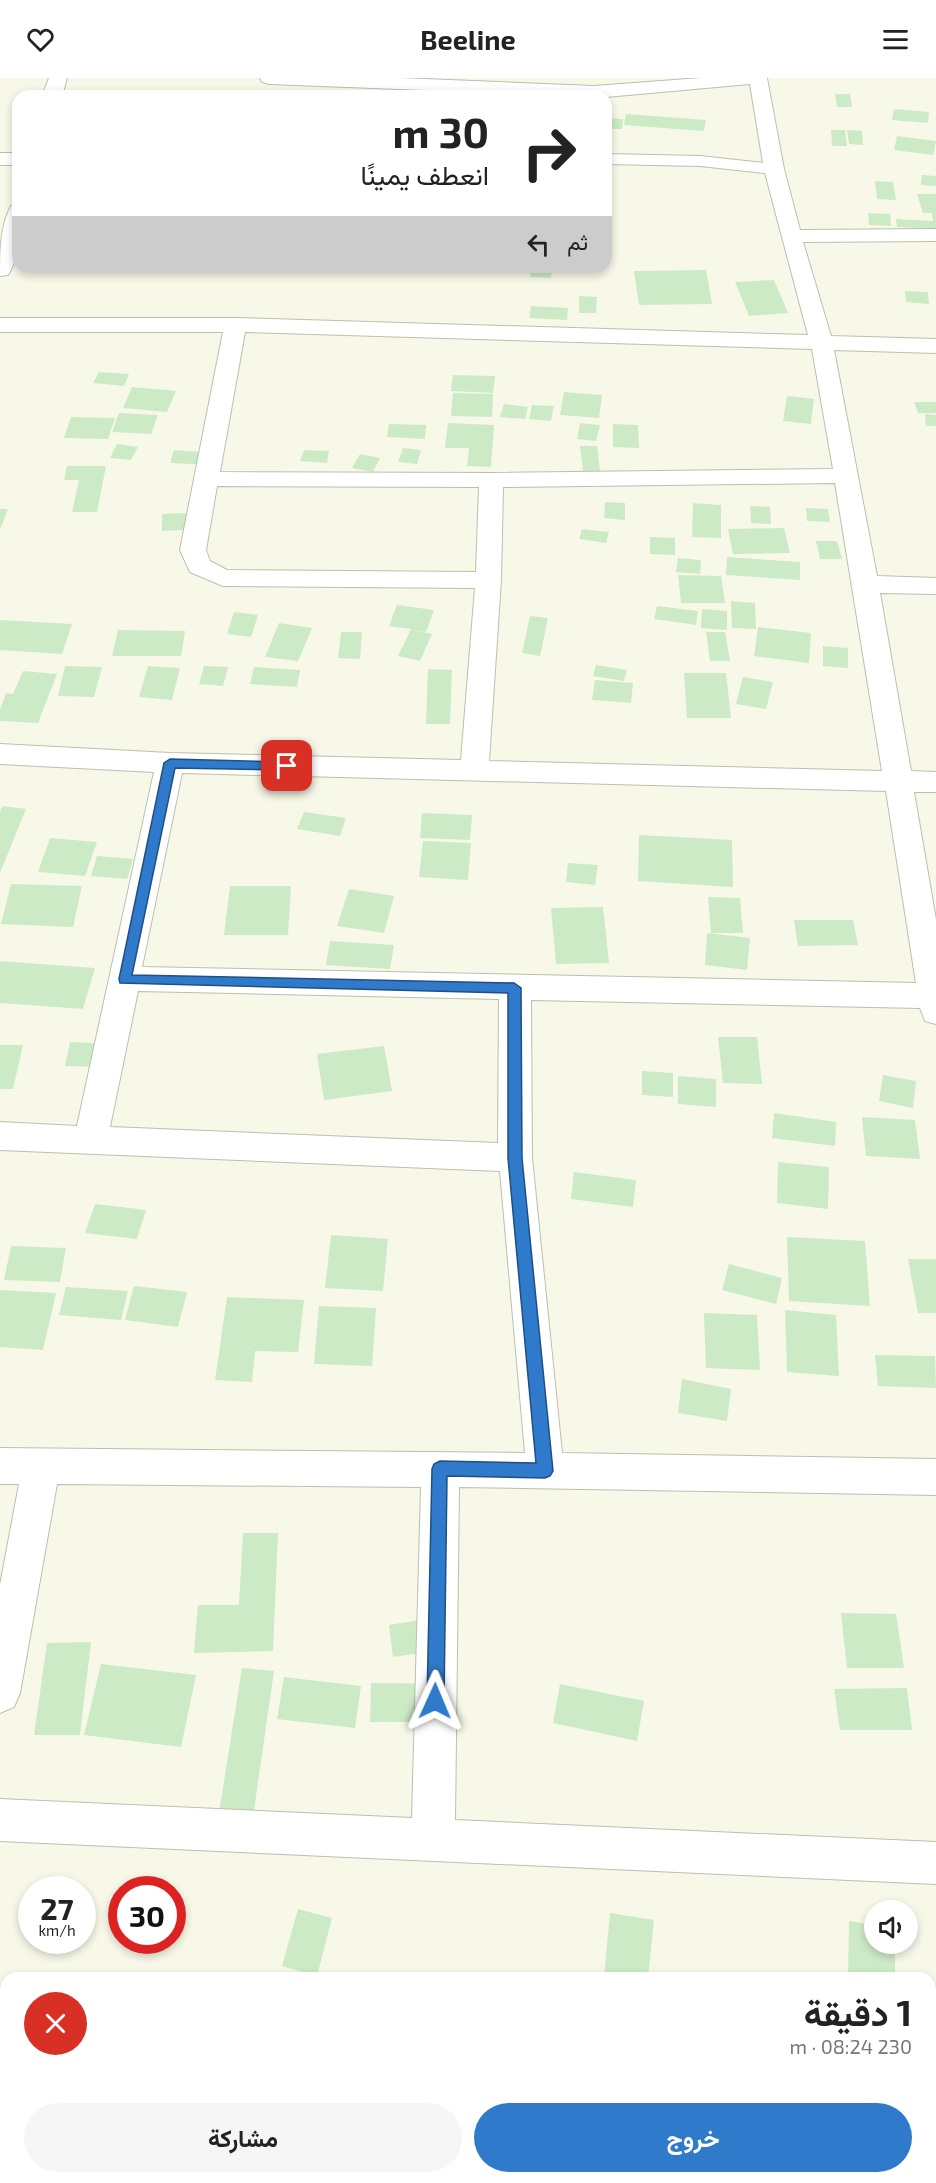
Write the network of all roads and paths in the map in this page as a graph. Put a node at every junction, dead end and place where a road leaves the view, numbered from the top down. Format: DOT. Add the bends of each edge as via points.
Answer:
graph roads {
  1 [pos="269,78"];
  2 [pos="756,78"];
  3 [pos="542,84"];
  4 [pos="581,90"];
  5 [pos="612,91"];
  6 [pos="612,159"];
  7 [pos="774,169"];
  8 [pos="12,230"];
  9 [pos="936,235"];
  10 [pos="791,236"];
  11 [pos="0,270"];
  12 [pos="0,325"];
  13 [pos="235,325"];
  14 [pos="822,344"];
  15 [pos="936,346"];
  16 [pos="846,476"];
  17 [pos="206,478"];
  18 [pos="491,480"];
  19 [pos="488,580"];
  20 [pos="866,584"];
  21 [pos="936,586"];
  22 [pos="0,754"];
  23 [pos="170,763"];
  24 [pos="474,771"];
  25 [pos="898,781"];
  26 [pos="936,782"];
  27 [pos="125,979"];
  28 [pos="514,988"];
  29 [pos="935,1004"];
  30 [pos="0,1136"];
  31 [pos="91,1138"];
  32 [pos="515,1158"];
  33 [pos="0,1466"];
  34 [pos="41,1467"];
  35 [pos="440,1469"];
  36 [pos="545,1471"];
  37 [pos="936,1477"];
  38 [pos="0,1693"];
  39 [pos="0,1820"];
  40 [pos="433,1840"];
  41 [pos="936,1863"];
  1 -- 3 [label="street"];
  2 -- 5 [label="street"];
  2 -- 7 [label="street"];
  3 -- 4 [label="street"];
  6 -- 7 [label="lane" via="700,161"];
  7 -- 10 [label="street"];
  8 -- 11 [label="street"];
  9 -- 10 [label="street"];
  10 -- 14 [label="street"];
  12 -- 13 [label="street"];
  13 -- 14 [label="street"];
  13 -- 17 [label="street"];
  14 -- 15 [label="street"];
  14 -- 16 [label="street"];
  16 -- 18 [label="street"];
  16 -- 20 [label="street"];
  17 -- 18 [label="street"];
  17 -- 19 [label="street" via="193,550 199,566 223,578"];
  18 -- 19 [label="street"];
  19 -- 24 [label="street"];
  20 -- 21 [label="street"];
  20 -- 25 [label="street"];
  22 -- 23 [label="street"];
  23 -- 24 [label="street"];
  23 -- 27 [label="street"];
  24 -- 25 [label="street"];
  25 -- 26 [label="street"];
  25 -- 29 [label="street"];
  27 -- 28 [label="street"];
  27 -- 31 [label="street"];
  28 -- 29 [label="street"];
  28 -- 32 [label="street"];
  30 -- 31 [label="street"];
  31 -- 32 [label="street"];
  32 -- 36 [label="street"];
  33 -- 34 [label="street"];
  34 -- 35 [label="street"];
  34 -- 38 [label="street"];
  35 -- 36 [label="street"];
  35 -- 40 [label="street"];
  36 -- 37 [label="street"];
  39 -- 40 [label="street"];
  40 -- 41 [label="street"];
}
